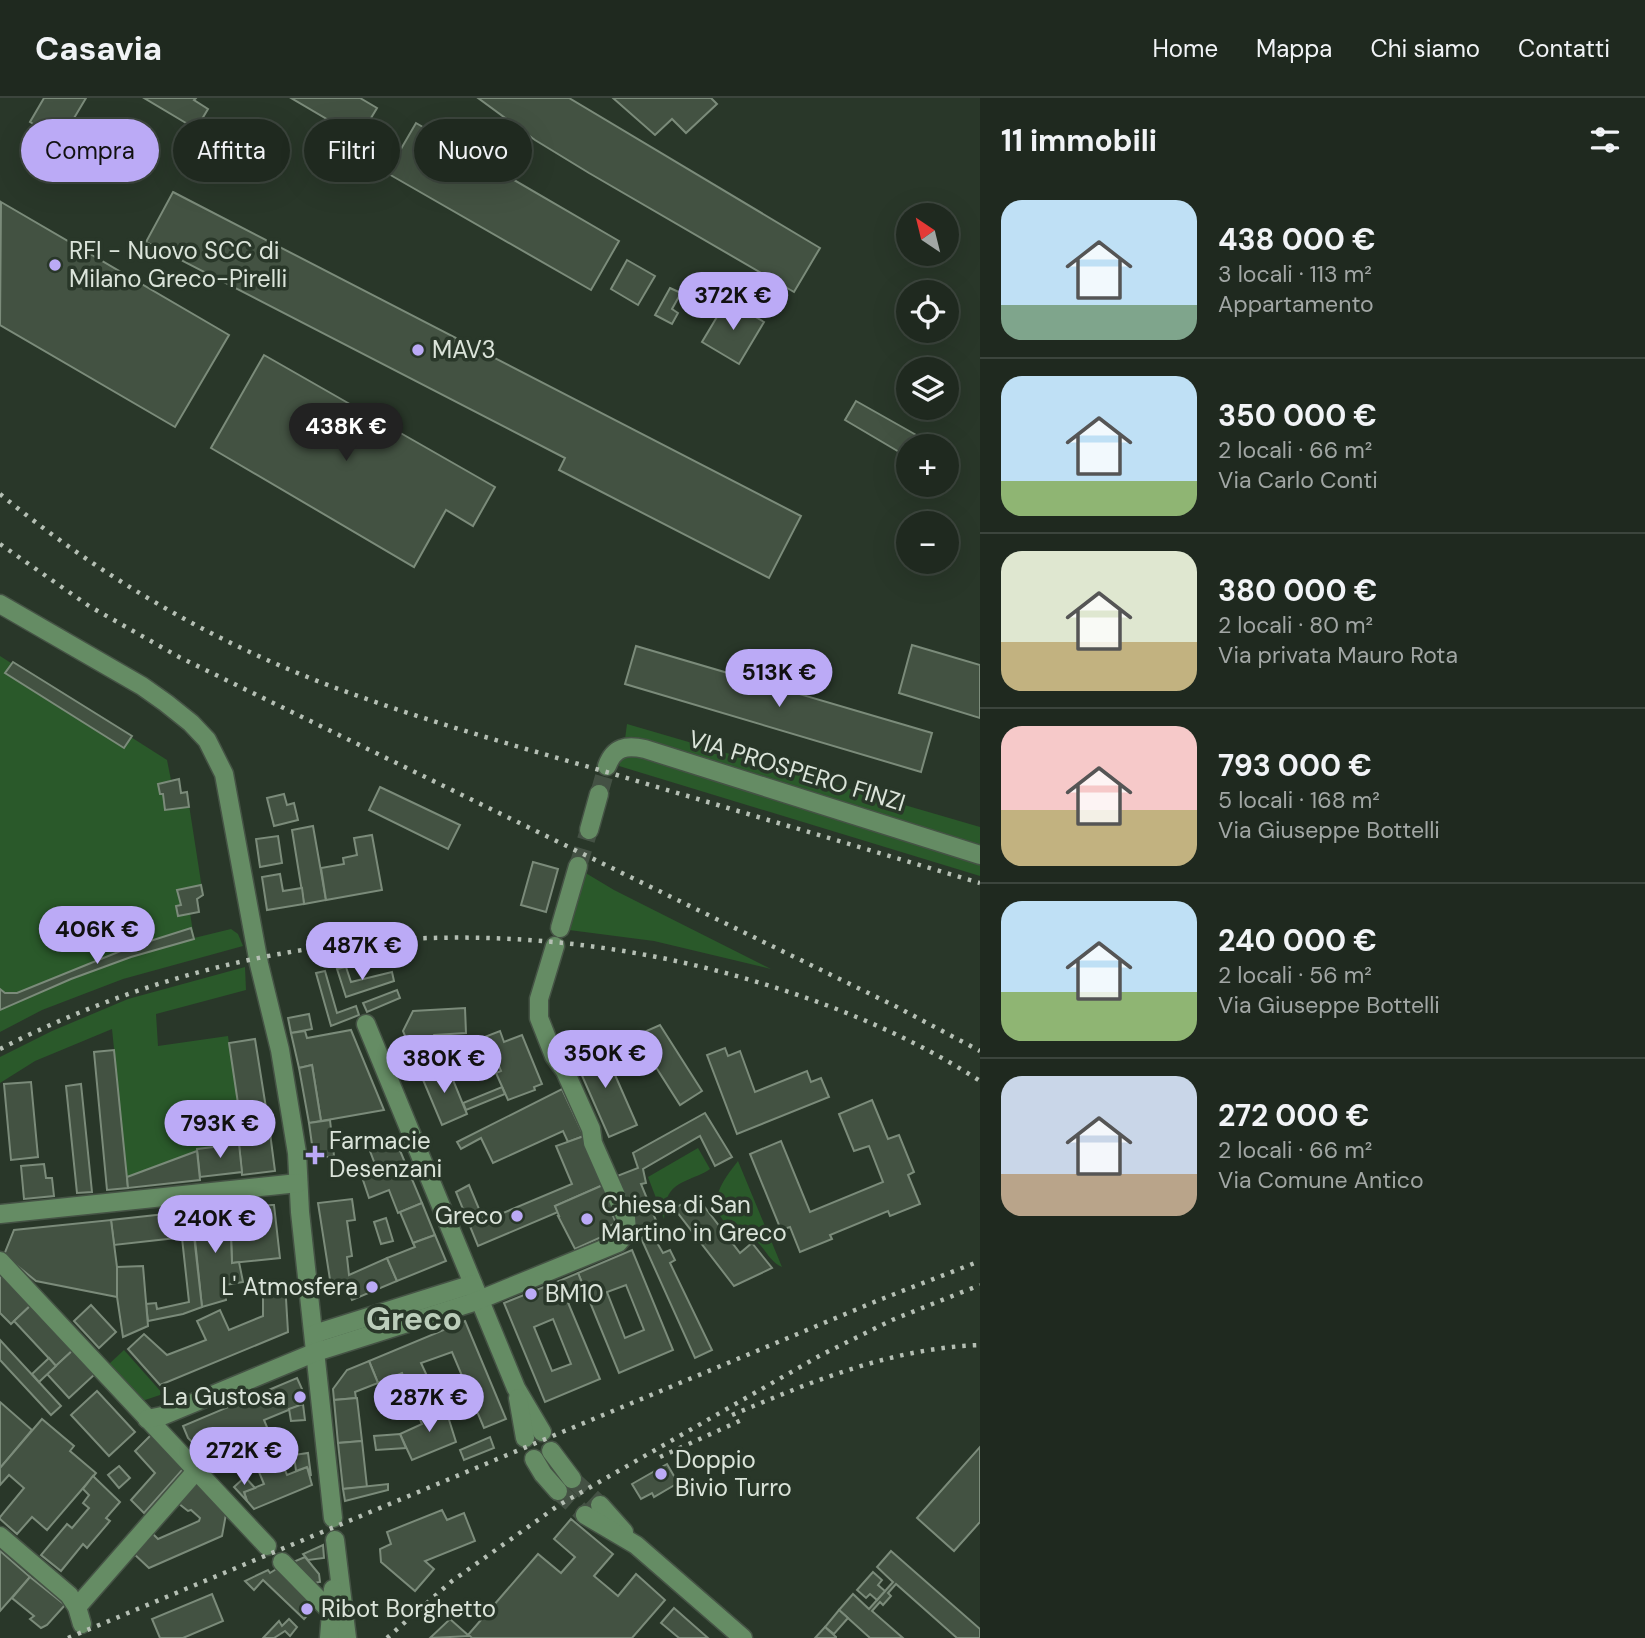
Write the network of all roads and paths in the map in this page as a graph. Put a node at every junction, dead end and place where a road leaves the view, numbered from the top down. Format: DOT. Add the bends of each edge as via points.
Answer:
graph roads {
  1 [pos="0,604"];
  2 [pos="607,766"];
  3 [pos="599,794"];
  4 [pos="589,830"];
  5 [pos="980,855"];
  6 [pos="578,866"];
  7 [pos="560,928"];
  8 [pos="555,946"];
  9 [pos="366,1024"];
  10 [pos="299,1183"];
  11 [pos="0,1214"];
  12 [pos="0,1261"];
  13 [pos="476,1292"];
  14 [pos="315,1343"];
  15 [pos="516,1388"];
  16 [pos="147,1419"];
  17 [pos="542,1432"];
  18 [pos="525,1438"];
  19 [pos="551,1451"];
  20 [pos="534,1459"];
  21 [pos="196,1471"];
  22 [pos="593,1510"];
  23 [pos="332,1518"];
  24 [pos="0,1536"];
  25 [pos="267,1546"];
  26 [pos="282,1562"];
  27 [pos="332,1612"];
  28 [pos="347,1632"];
  29 [pos="330,1638"];
  30 [pos="743,1638"];
  1 -- 10 [label="street" via="142,686 191,723 218,757 280,1050"];
  2 -- 5 [label="street, VIA PROSPERO FINZI" via="621,748 645,749"];
  3 -- 4 [label="street"];
  6 -- 7 [label="street"];
  8 -- 13 [label="street" via="539,999 539,1018 591,1129 628,1229 618,1243"];
  9 -- 13 [label="street"];
  10 -- 11 [label="street"];
  10 -- 14 [label="street"];
  12 -- 16 [label="street"];
  13 -- 14 [label="street"];
  13 -- 15 [label="street"];
  14 -- 16 [label="street"];
  14 -- 23 [label="street"];
  15 -- 17 [label="street"];
  15 -- 18 [label="street"];
  16 -- 21 [label="street"];
  19 -- 20 [label="street" via="565,1485 543,1474"];
  21 -- 24 [label="street" via="79,1616 69,1595"];
  21 -- 25 [label="street"];
  22 -- 30 [label="street"];
  26 -- 27 [label="street"];
  27 -- 28 [label="street"];
  27 -- 28 [label="street" via="335,1540"];
  27 -- 29 [label="street"];
}
